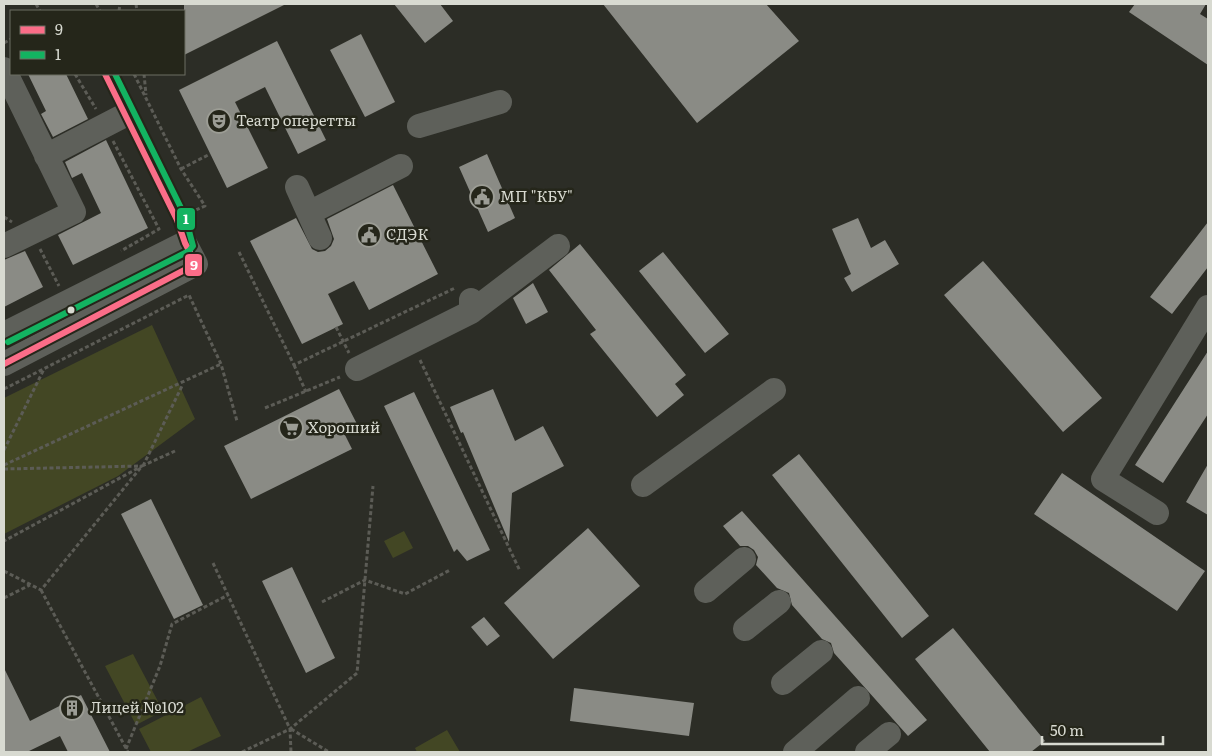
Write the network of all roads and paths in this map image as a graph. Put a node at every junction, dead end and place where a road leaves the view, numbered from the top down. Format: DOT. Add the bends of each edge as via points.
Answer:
graph roads {
  1 [pos="4,69"];
  2 [pos="76,75"];
  3 [pos="134,75"];
  4 [pos="144,75"];
  5 [pos="146,98"];
  6 [pos="500,102"];
  7 [pos="115,120"];
  8 [pos="419,126"];
  9 [pos="210,154"];
  10 [pos="46,156"];
  11 [pos="401,166"];
  12 [pos="181,169"];
  13 [pos="297,186"];
  14 [pos="189,213"];
  15 [pos="309,213"];
  16 [pos="159,229"];
  17 [pos="320,238"];
  18 [pos="4,246"];
  19 [pos="558,246"];
  20 [pos="239,252"];
  21 [pos="468,299"];
  22 [pos="1208,307"];
  23 [pos="336,327"];
  24 [pos="4,334"];
  25 [pos="343,341"];
  26 [pos="412,343"];
  27 [pos="4,364"];
  28 [pos="222,364"];
  29 [pos="294,365"];
  30 [pos="44,369"];
  31 [pos="357,369"];
  32 [pos="183,383"];
  33 [pos="4,390"];
  34 [pos="774,390"];
  35 [pos="306,392"];
  36 [pos="265,408"];
  37 [pos="237,421"];
  38 [pos="4,450"];
  39 [pos="175,451"];
  40 [pos="4,465"];
  41 [pos="142,466"];
  42 [pos="4,469"];
  43 [pos="643,485"];
  44 [pos="373,486"];
  45 [pos="1157,513"];
  46 [pos="4,542"];
  47 [pos="744,559"];
  48 [pos="213,563"];
  49 [pos="450,570"];
  50 [pos="4,571"];
  51 [pos="520,571"];
  52 [pos="365,581"];
  53 [pos="31,585"];
  54 [pos="40,590"];
  55 [pos="706,591"];
  56 [pos="228,596"];
  57 [pos="4,598"];
  58 [pos="322,602"];
  59 [pos="779,602"];
  60 [pos="745,629"];
  61 [pos="821,652"];
  62 [pos="782,683"];
  63 [pos="858,698"];
  64 [pos="290,729"];
  65 [pos="889,734"];
  66 [pos="127,750"];
  67 [pos="242,752"];
  68 [pos="290,752"];
  69 [pos="329,752"];
  70 [pos="795,752"];
  71 [pos="867,752"];
  1 -- 10 [label="street"];
  2 -- 7 [label="path"];
  3 -- 5 [label="path"];
  4 -- 5 [label="path"];
  5 -- 12 [label="path"];
  6 -- 8 [label="street"];
  7 -- 10 [label="street"];
  7 -- 16 [label="path"];
  9 -- 12 [label="path"];
  10 -- 18 [label="street" via="74,212"];
  11 -- 15 [label="street"];
  12 -- 14 [label="path" via="205,206"];
  13 -- 15 [label="street"];
  15 -- 17 [label="street"];
  19 -- 21 [label="street"];
  20 -- 29 [label="path"];
  21 -- 25 [label="path"];
  21 -- 26 [label="street"];
  22 -- 45 [label="street" via="1103,479"];
  23 -- 25 [label="path"];
  24 -- 27 [label="street" via="185,243 196,264"];
  25 -- 29 [label="path"];
  25 -- 31 [label="path"];
  26 -- 31 [label="street"];
  26 -- 51 [label="path"];
  28 -- 30 [label="path" via="189,295"];
  28 -- 32 [label="path"];
  28 -- 37 [label="path"];
  29 -- 35 [label="path"];
  30 -- 33 [label="path"];
  30 -- 38 [label="path"];
  31 -- 35 [label="path"];
  32 -- 40 [label="path"];
  32 -- 41 [label="path"];
  34 -- 43 [label="street"];
  35 -- 36 [label="path"];
  39 -- 41 [label="path"];
  41 -- 42 [label="path"];
  41 -- 46 [label="path"];
  41 -- 54 [label="path"];
  44 -- 52 [label="path"];
  47 -- 55 [label="street"];
  48 -- 56 [label="path"];
  49 -- 52 [label="path" via="405,594"];
  50 -- 53 [label="path"];
  52 -- 58 [label="path"];
  52 -- 64 [label="path" via="357,673"];
  53 -- 54 [label="path"];
  53 -- 57 [label="path"];
  54 -- 66 [label="path"];
  56 -- 64 [label="path"];
  56 -- 66 [label="path" via="172,624 160,666"];
  59 -- 60 [label="street"];
  61 -- 62 [label="street"];
  63 -- 70 [label="street"];
  64 -- 67 [label="path"];
  64 -- 68 [label="path"];
  64 -- 69 [label="path"];
  65 -- 71 [label="street"];
}
